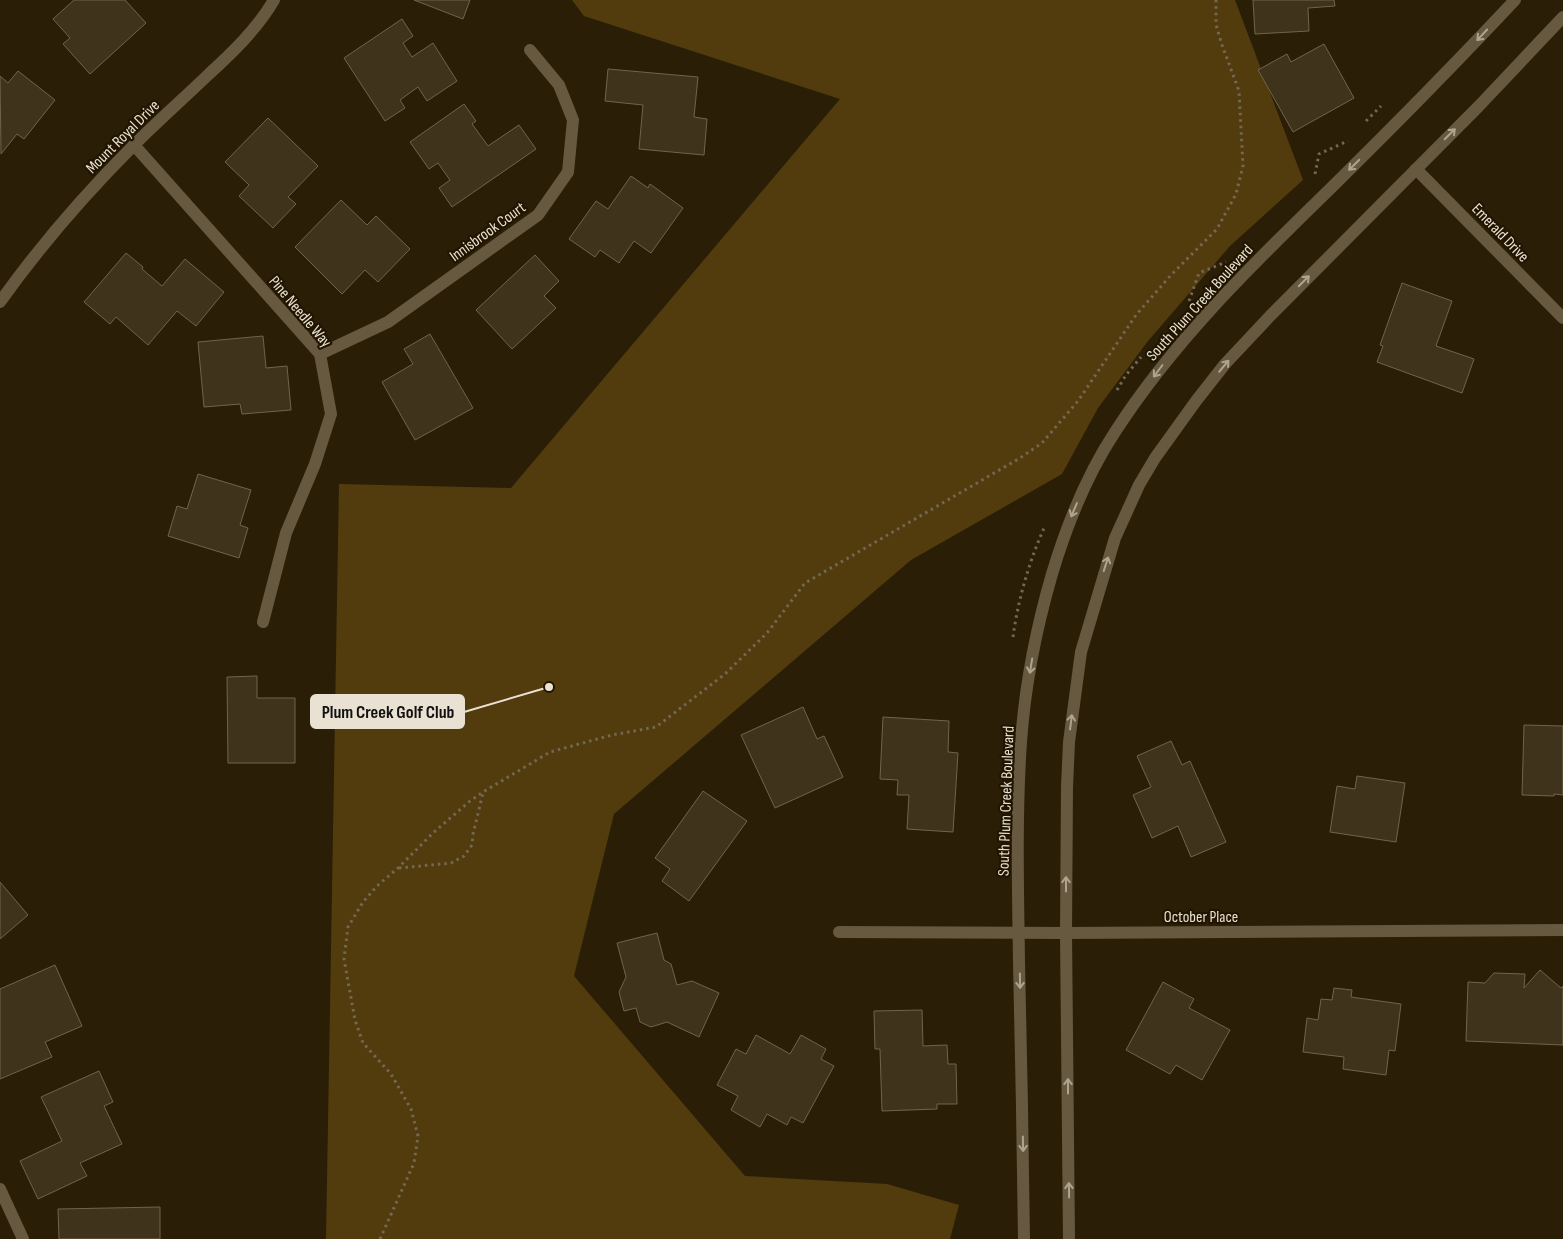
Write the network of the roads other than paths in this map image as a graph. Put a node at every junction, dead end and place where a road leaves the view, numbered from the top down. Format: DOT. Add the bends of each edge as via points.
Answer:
graph roads {
  1 [pos="274,0"];
  2 [pos="1516,0"];
  3 [pos="1563,17"];
  4 [pos="530,50"];
  5 [pos="134,145"];
  6 [pos="1416,169"];
  7 [pos="0,302"];
  8 [pos="1563,318"];
  9 [pos="320,354"];
  10 [pos="263,622"];
  11 [pos="1563,930"];
  12 [pos="839,932"];
  13 [pos="1019,933"];
  14 [pos="1066,933"];
  15 [pos="0,1189"];
  16 [pos="23,1239"];
  17 [pos="1024,1239"];
  18 [pos="1069,1239"];
  1 -- 5 [label="street, Mount Royal Drive" via="233,52"];
  2 -- 13 [label="street, South Plum Creek Boulevard, one-way" via="1403,117 1235,282 1189,333 1137,400 1097,462 1069,521 1034,642 1018,785"];
  6 -- 3 [label="street, one-way"];
  4 -- 9 [label="street, Innisbrook Court" via="558,85 573,120 568,172 538,215 388,322"];
  5 -- 7 [label="street, Mount Royal Drive" via="52,233"];
  5 -- 9 [label="street, Pine Needle Way"];
  6 -- 8 [label="street, Emerald Drive"];
  14 -- 6 [label="street, one-way" via="1067,787 1074,697 1081,652 1092,613 1127,510 1155,458 1226,364"];
  9 -- 10 [label="street, Pine Needle Way" via="331,414 315,464 286,533"];
  11 -- 14 [label="street, October Place"];
  12 -- 13 [label="street, October Place"];
  13 -- 14 [label="street, October Place"];
  13 -- 17 [label="street, South Plum Creek Boulevard, one-way"];
  18 -- 14 [label="street, one-way"];
  15 -- 16 [label="street"];
}
